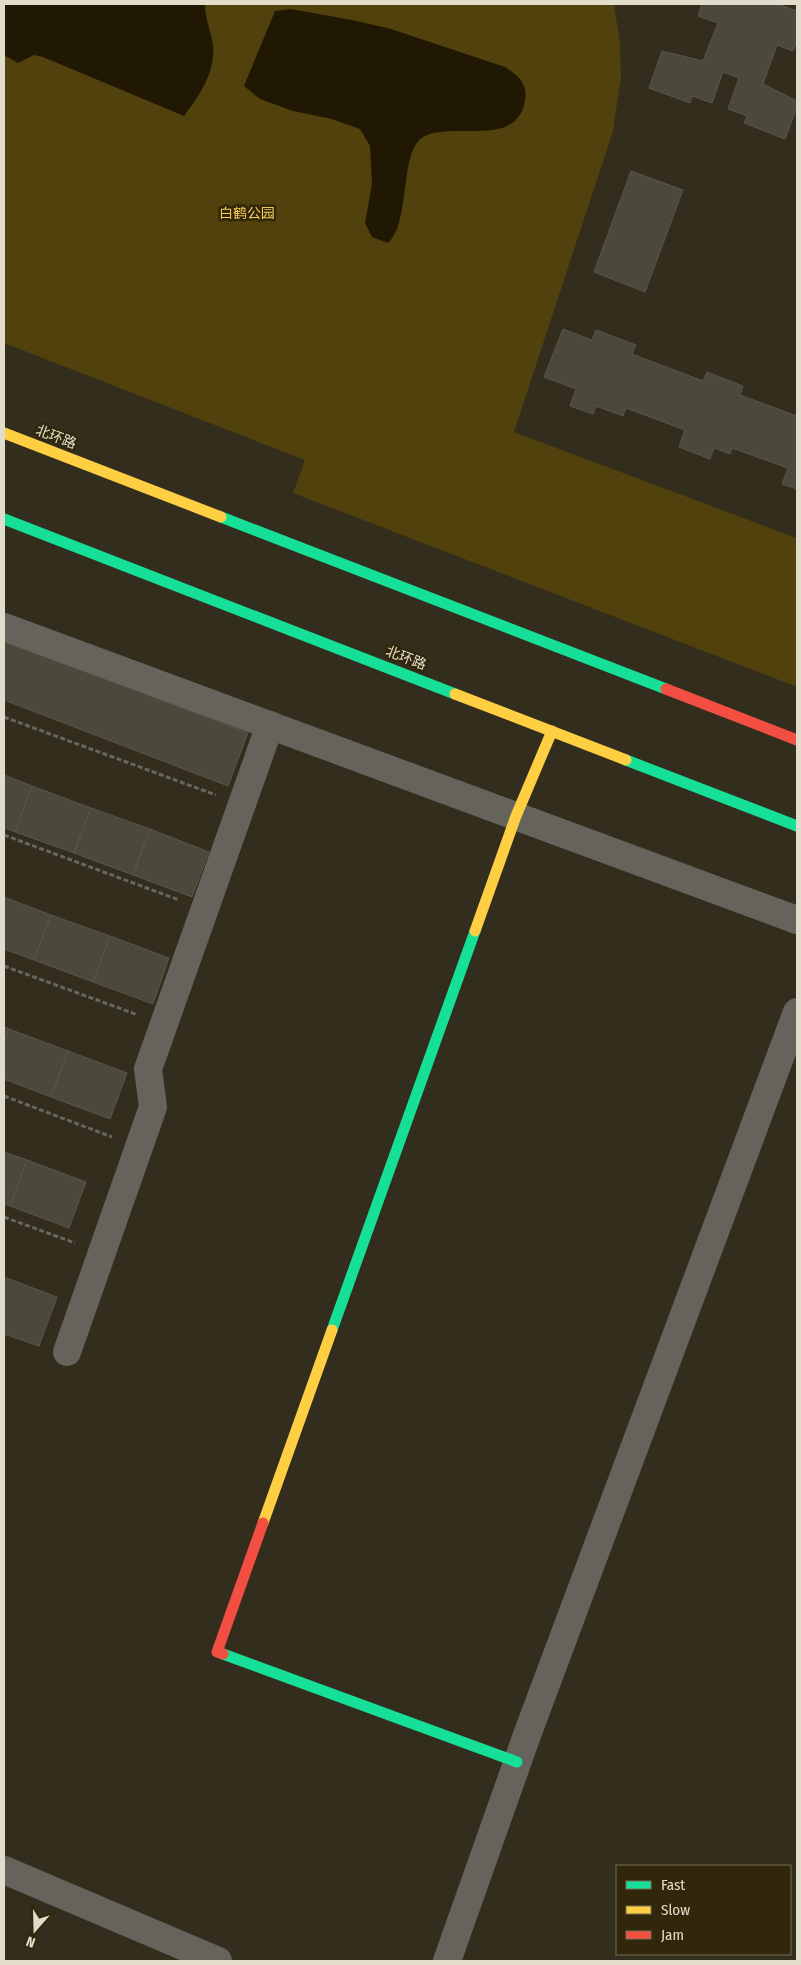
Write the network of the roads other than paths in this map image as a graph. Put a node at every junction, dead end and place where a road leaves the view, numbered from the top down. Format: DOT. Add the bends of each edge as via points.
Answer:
graph roads {
  1 [pos="4,433"];
  2 [pos="4,519"];
  3 [pos="4,627"];
  4 [pos="270,725"];
  5 [pos="552,731"];
  6 [pos="797,740"];
  7 [pos="516,816"];
  8 [pos="797,826"];
  9 [pos="797,920"];
  10 [pos="797,1012"];
  11 [pos="67,1352"];
  12 [pos="517,1762"];
  13 [pos="4,1870"];
  14 [pos="218,1961"];
  15 [pos="446,1961"];
  1 -- 6 [label="main road, 北环路"];
  2 -- 5 [label="main road, 北环路"];
  3 -- 4 [label="street"];
  4 -- 7 [label="street"];
  4 -- 11 [label="street" via="148,1069 153,1107"];
  5 -- 7 [label="main road"];
  5 -- 8 [label="main road, 北环路"];
  7 -- 9 [label="street"];
  7 -- 12 [label="main road" via="217,1652"];
  10 -- 12 [label="street"];
  12 -- 15 [label="street"];
  13 -- 14 [label="street"];
}
